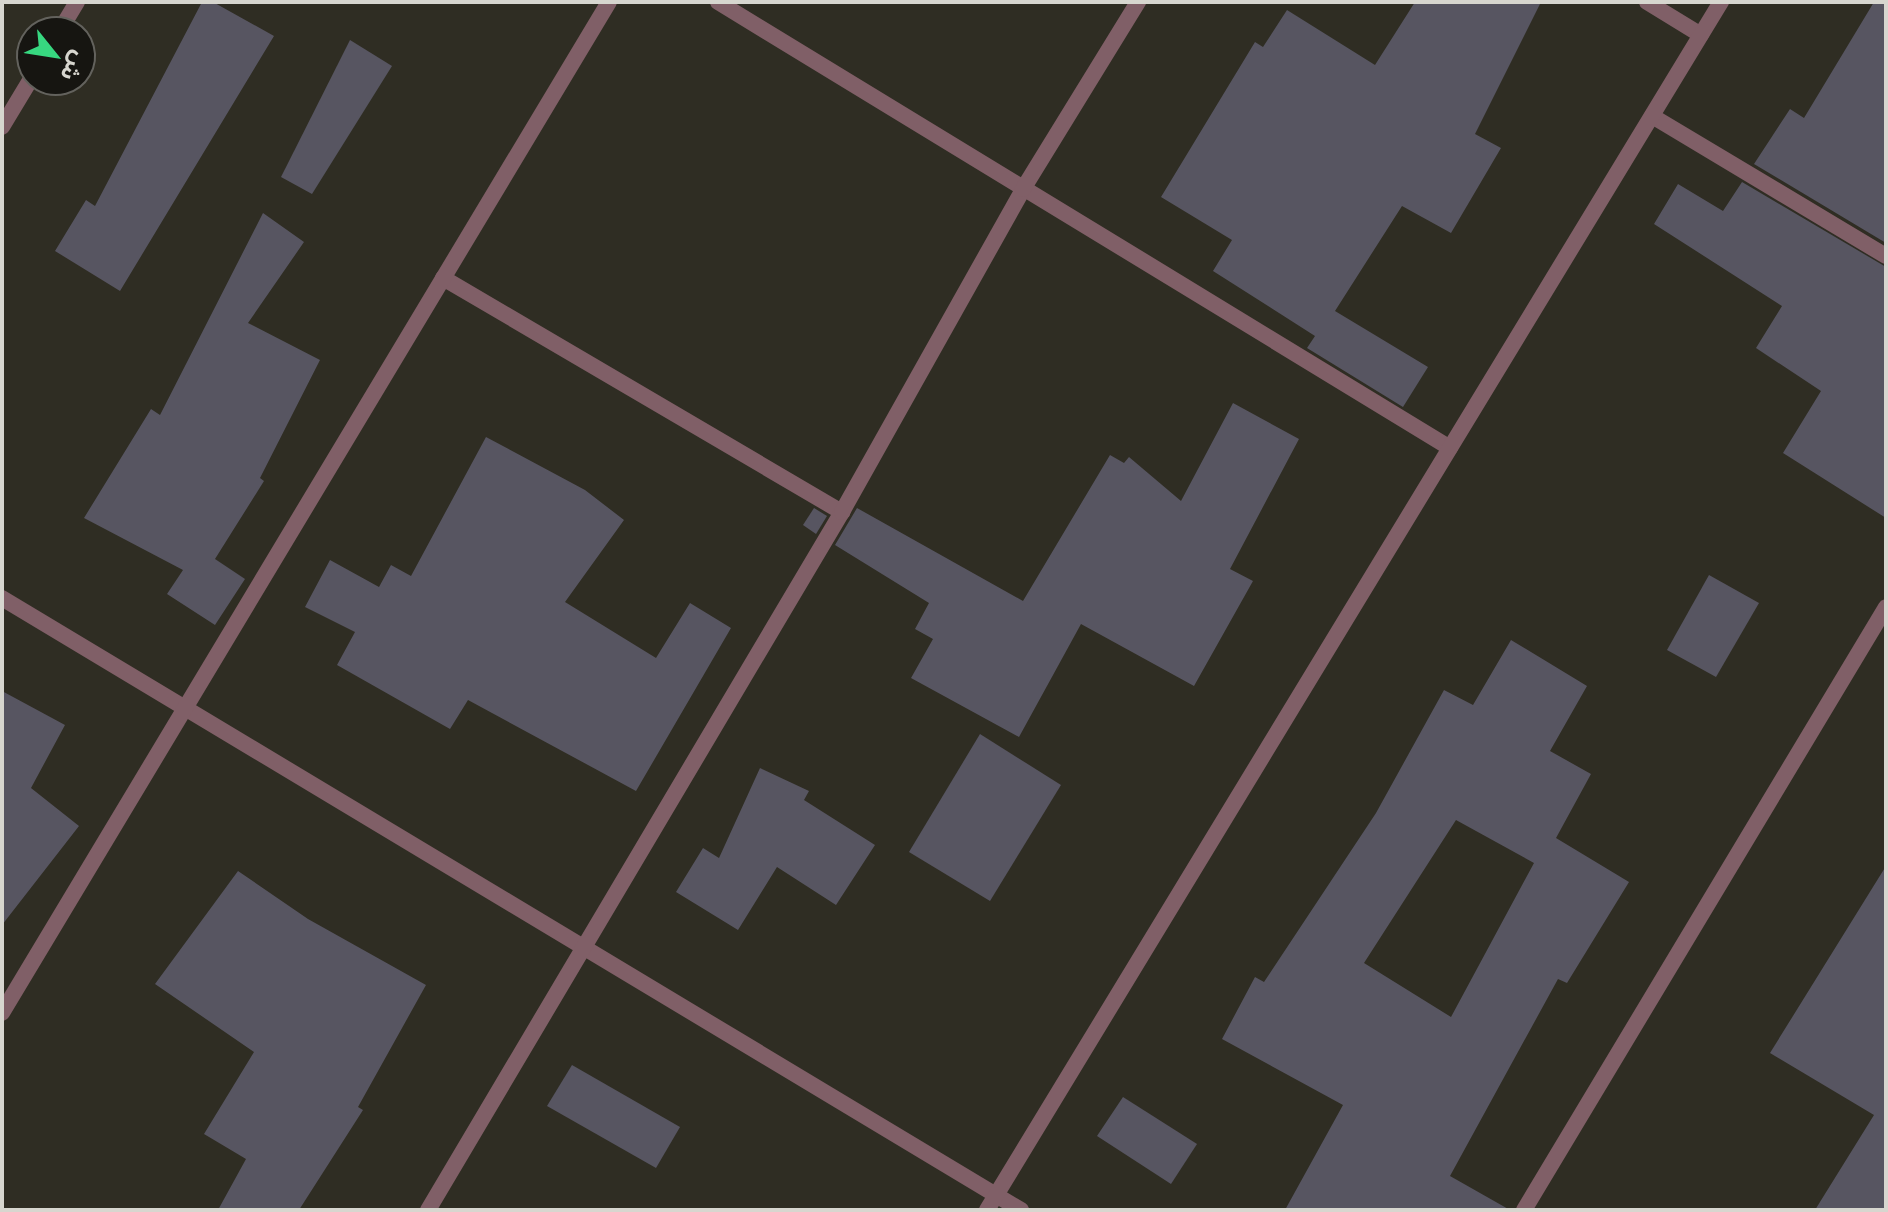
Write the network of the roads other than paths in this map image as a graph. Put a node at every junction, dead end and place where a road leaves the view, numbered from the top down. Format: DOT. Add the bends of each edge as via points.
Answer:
graph roads {
  1 [pos="609,2"];
  2 [pos="718,2"];
  3 [pos="1138,2"];
  4 [pos="1647,2"];
  5 [pos="1721,2"];
  6 [pos="1701,35"];
  7 [pos="21,96"];
  8 [pos="1652,116"];
  9 [pos="2,127"];
  10 [pos="1023,189"];
  11 [pos="1886,256"];
  12 [pos="443,278"];
  13 [pos="1450,448"];
  14 [pos="842,512"];
  15 [pos="2,598"];
  16 [pos="1886,607"];
  17 [pos="186,709"];
  18 [pos="583,947"];
  19 [pos="2,1013"];
  20 [pos="996,1195"];
  21 [pos="428,1210"];
  22 [pos="987,1210"];
  23 [pos="1021,1210"];
  24 [pos="1524,1210"];
  1 -- 12 [label="street"];
  2 -- 10 [label="street"];
  3 -- 10 [label="street"];
  4 -- 6 [label="street"];
  5 -- 6 [label="street"];
  6 -- 8 [label="street"];
  7 -- 9 [label="street"];
  8 -- 11 [label="street"];
  8 -- 13 [label="street"];
  10 -- 13 [label="street"];
  10 -- 14 [label="street"];
  12 -- 14 [label="street"];
  12 -- 17 [label="street"];
  13 -- 20 [label="street"];
  14 -- 18 [label="street"];
  15 -- 17 [label="street"];
  16 -- 24 [label="street"];
  17 -- 18 [label="street"];
  17 -- 19 [label="street"];
  18 -- 20 [label="street"];
  18 -- 21 [label="street"];
  20 -- 22 [label="street"];
  20 -- 23 [label="street"];
}
